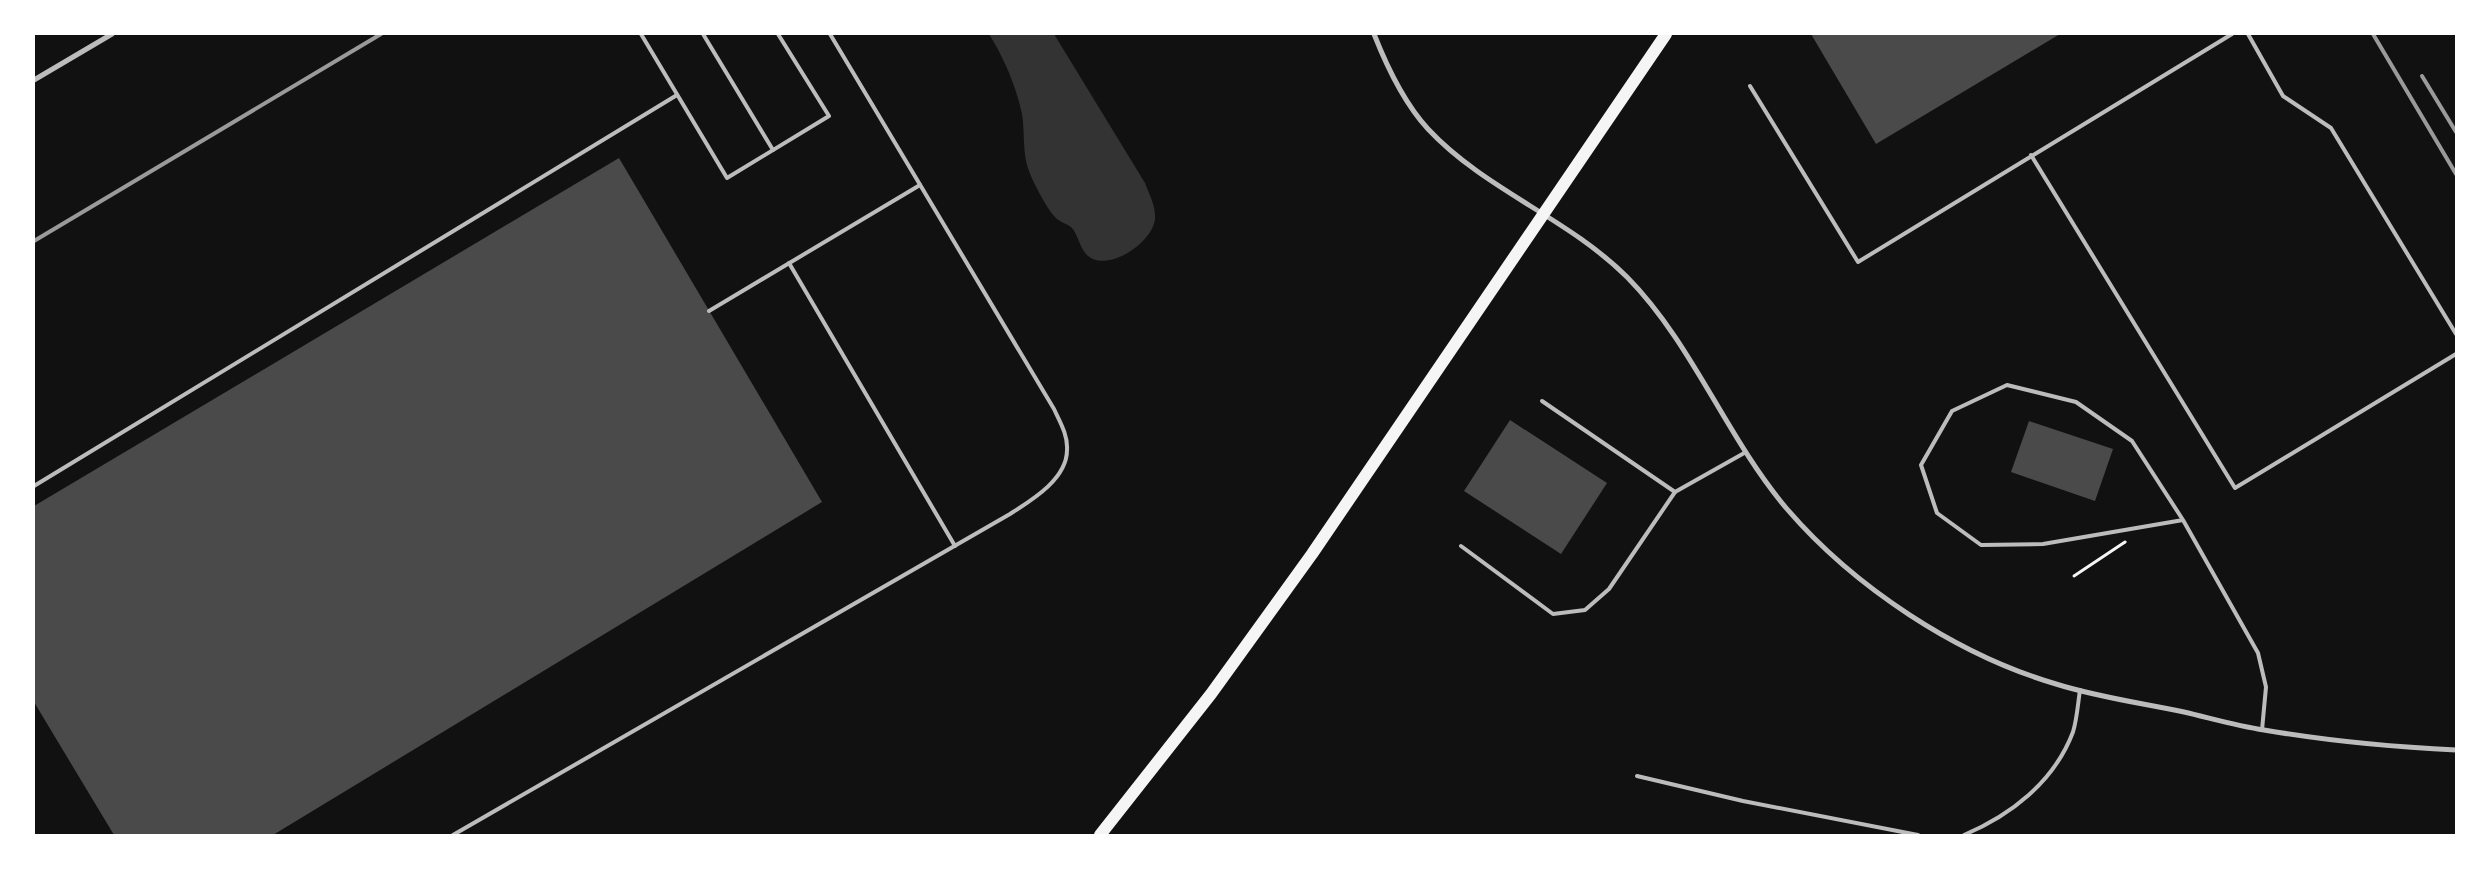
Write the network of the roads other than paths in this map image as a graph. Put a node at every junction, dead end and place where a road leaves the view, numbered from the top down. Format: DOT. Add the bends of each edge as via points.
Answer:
graph roads {
  1 [pos="112,34"];
  2 [pos="641,34"];
  3 [pos="703,34"];
  4 [pos="778,34"];
  5 [pos="830,34"];
  6 [pos="1374,34"];
  7 [pos="1666,34"];
  8 [pos="2232,34"];
  9 [pos="2248,34"];
  10 [pos="34,80"];
  11 [pos="1750,86"];
  12 [pos="677,95"];
  13 [pos="772,150"];
  14 [pos="2031,155"];
  15 [pos="920,185"];
  16 [pos="1545,214"];
  17 [pos="789,263"];
  18 [pos="709,311"];
  19 [pos="2456,334"];
  20 [pos="2456,354"];
  21 [pos="1542,401"];
  22 [pos="1746,452"];
  23 [pos="34,486"];
  24 [pos="1676,492"];
  25 [pos="2183,520"];
  26 [pos="955,546"];
  27 [pos="1460,546"];
  28 [pos="2080,690"];
  29 [pos="2262,730"];
  30 [pos="2456,750"];
  31 [pos="1637,776"];
  32 [pos="452,835"];
  33 [pos="1100,835"];
  34 [pos="1918,835"];
  35 [pos="1964,835"];
  1 -- 10 [label="street"];
  2 -- 12 [label="lane"];
  3 -- 13 [label="lane"];
  4 -- 13 [label="lane" via="828,116"];
  5 -- 15 [label="lane"];
  6 -- 16 [label="street" via="1408,102 1426,126 1470,166"];
  7 -- 16 [label="main road"];
  8 -- 14 [label="lane"];
  9 -- 19 [label="lane" via="2283,96 2331,128"];
  11 -- 14 [label="lane" via="1858,262"];
  12 -- 13 [label="lane" via="727,178"];
  12 -- 23 [label="lane"];
  14 -- 20 [label="lane" via="2235,488"];
  15 -- 17 [label="lane"];
  15 -- 26 [label="lane" via="1054,409 1066,435 1068,451 1053,481 1037,497"];
  16 -- 22 [label="street" via="1601,254 1641,293 1677,341"];
  16 -- 33 [label="main road" via="1312,554 1211,694"];
  17 -- 18 [label="lane"];
  17 -- 26 [label="lane"];
  21 -- 24 [label="lane"];
  22 -- 24 [label="lane"];
  22 -- 28 [label="street" via="1808,532 1872,588 1928,626 1997,663"];
  24 -- 27 [label="lane" via="1609,589 1585,610 1554,614"];
  25 -- 25 [label="lane" via="2132,440 2076,402 2007,385 1952,411 1921,465 1937,513 1981,545 2043,544"];
  25 -- 29 [label="lane" via="2258,653 2266,687"];
  26 -- 32 [label="lane"];
  28 -- 29 [label="street"];
  28 -- 35 [label="lane" via="2073,730 2060,758 2036,789 2011,810"];
  29 -- 30 [label="street" via="2374,745"];
  31 -- 34 [label="lane" via="1743,801"];
}
